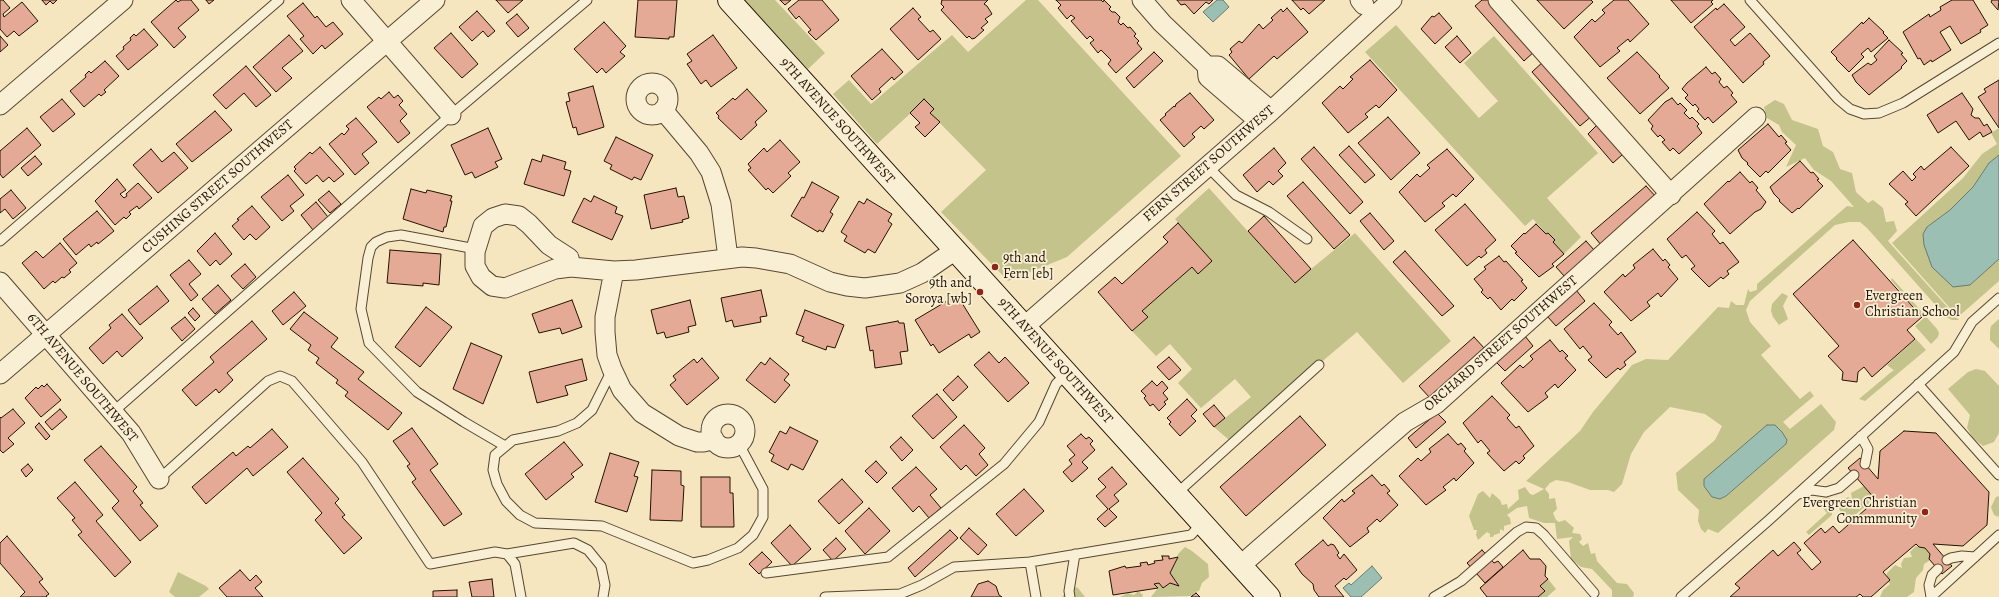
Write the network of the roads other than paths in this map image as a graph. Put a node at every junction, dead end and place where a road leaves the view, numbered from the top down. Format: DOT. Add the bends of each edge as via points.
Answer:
graph roads {
  1 [pos="123,0"];
  2 [pos="279,0"];
  3 [pos="351,0"];
  4 [pos="435,0"];
  5 [pos="587,0"];
  6 [pos="729,0"];
  7 [pos="1142,0"];
  8 [pos="1392,0"];
  9 [pos="1498,0"];
  10 [pos="1750,0"];
  11 [pos="387,42"];
  12 [pos="1999,43"];
  13 [pos="0,105"];
  14 [pos="663,110"];
  15 [pos="451,115"];
  16 [pos="1265,116"];
  17 [pos="1756,117"];
  18 [pos="1207,166"];
  19 [pos="1671,195"];
  20 [pos="1307,239"];
  21 [pos="0,240"];
  22 [pos="476,249"];
  23 [pos="954,251"];
  24 [pos="728,258"];
  25 [pos="571,267"];
  26 [pos="614,271"];
  27 [pos="0,282"];
  28 [pos="1999,298"];
  29 [pos="1025,326"];
  30 [pos="46,334"];
  31 [pos="1319,365"];
  32 [pos="612,369"];
  33 [pos="1067,373"];
  34 [pos="0,374"];
  35 [pos="1918,384"];
  36 [pos="113,412"];
  37 [pos="1861,436"];
  38 [pos="714,439"];
  39 [pos="739,444"];
  40 [pos="505,446"];
  41 [pos="1865,464"];
  42 [pos="1854,475"];
  43 [pos="1999,476"];
  44 [pos="159,479"];
  45 [pos="1176,494"];
  46 [pos="1796,495"];
  47 [pos="1203,523"];
  48 [pos="1999,535"];
  49 [pos="507,554"];
  50 [pos="1075,554"];
  51 [pos="1975,557"];
  52 [pos="1947,560"];
  53 [pos="1030,562"];
  54 [pos="1241,565"];
  55 [pos="1938,569"];
  56 [pos="766,574"];
  57 [pos="1594,593"];
  58 [pos="1437,596"];
  59 [pos="521,597"];
  60 [pos="603,597"];
  61 [pos="825,597"];
  62 [pos="1036,597"];
  63 [pos="1070,597"];
  64 [pos="1269,597"];
  65 [pos="1681,597"];
  66 [pos="1931,597"];
  1 -- 13 [label="street"];
  2 -- 21 [label="lane"];
  3 -- 11 [label="street"];
  4 -- 11 [label="street, CUSHING STREET SOUTHWEST"];
  5 -- 15 [label="lane"];
  6 -- 23 [label="street, 9TH AVENUE SOUTHWEST"];
  7 -- 16 [label="street" via="1207,66 1218,66 1235,90"];
  8 -- 16 [label="street, FERN STREET SOUTHWEST"];
  9 -- 19 [label="street"];
  10 -- 12 [label="lane" via="1838,99 1850,109 1864,114 1879,113 1903,103"];
  11 -- 15 [label="street"];
  11 -- 30 [label="street, CUSHING STREET SOUTHWEST"];
  14 -- 24 [label="street" via="699,153 711,172 721,204"];
  15 -- 36 [label="lane"];
  16 -- 18 [label="street, FERN STREET SOUTHWEST"];
  17 -- 19 [label="street, ORCHARD STREET SOUTHWEST"];
  18 -- 20 [label="lane" via="1236,195 1269,212"];
  18 -- 29 [label="street, FERN STREET SOUTHWEST"];
  19 -- 54 [label="street, ORCHARD STREET SOUTHWEST" via="1436,404 1405,422"];
  22 -- 25 [label="street" via="475,266 481,277 492,286 505,288 555,269"];
  22 -- 25 [label="street" via="483,226 493,218 506,214 518,216 530,224 549,245 569,258"];
  22 -- 40 [label="lane" via="401,235 376,242 371,247 368,258 361,309 369,343 417,392"];
  23 -- 24 [label="street" via="922,273 900,283 865,288 830,282 777,260"];
  23 -- 29 [label="street, 9TH AVENUE SOUTHWEST"];
  24 -- 26 [label="street"];
  25 -- 26 [label="street"];
  26 -- 32 [label="street" via="605,316 607,355"];
  27 -- 30 [label="street, 6TH AVENUE SOUTHWEST"];
  28 -- 35 [label="lane" via="1972,322 1954,352"];
  29 -- 33 [label="street, 9TH AVENUE SOUTHWEST"];
  30 -- 34 [label="street, CUSHING STREET SOUTHWEST"];
  30 -- 36 [label="street, 6TH AVENUE SOUTHWEST"];
  31 -- 45 [label="lane"];
  32 -- 38 [label="street" via="622,390 642,413 679,436 697,442"];
  32 -- 40 [label="lane" via="592,410 577,423 558,431 513,440"];
  33 -- 45 [label="street, 9TH AVENUE SOUTHWEST"];
  33 -- 56 [label="lane" via="1056,384 1039,422 1004,464 888,557"];
  35 -- 37 [label="lane"];
  35 -- 43 [label="lane"];
  36 -- 44 [label="street, 6TH AVENUE SOUTHWEST" via="130,433"];
  37 -- 41 [label="lane" via="1868,449"];
  37 -- 46 [label="lane"];
  38 -- 39 [label="street" via="723,447 734,447"];
  38 -- 39 [label="street" via="711,431 714,421 729,414 739,418 745,428"];
  39 -- 40 [label="lane" via="763,489 763,517 753,535 738,548 693,563 602,526 535,523 520,515 506,501 493,470 495,455"];
  42 -- 46 [label="lane" via="1839,488 1826,492 1812,490"];
  44 -- 49 [label="lane" via="268,381 280,376 292,381 362,462 430,564 495,552"];
  45 -- 47 [label="street, 9TH AVENUE SOUTHWEST"];
  46 -- 65 [label="lane"];
  47 -- 50 [label="lane" via="1190,535"];
  47 -- 54 [label="street, 9TH AVENUE SOUTHWEST"];
  48 -- 51 [label="lane"];
  49 -- 59 [label="lane" via="515,564"];
  49 -- 60 [label="lane" via="574,543 588,550 601,566 605,585"];
  50 -- 53 [label="lane"];
  50 -- 63 [label="lane"];
  51 -- 52 [label="lane" via="1962,556"];
  51 -- 66 [label="lane"];
  53 -- 61 [label="lane" via="954,566 922,585 900,594"];
  53 -- 62 [label="lane"];
  54 -- 64 [label="street, 9TH AVENUE SOUTHWEST"];
  55 -- 66 [label="lane" via="1932,575"];
  57 -- 58 [label="lane" via="1544,535 1536,528 1526,527 1461,581"];
}
